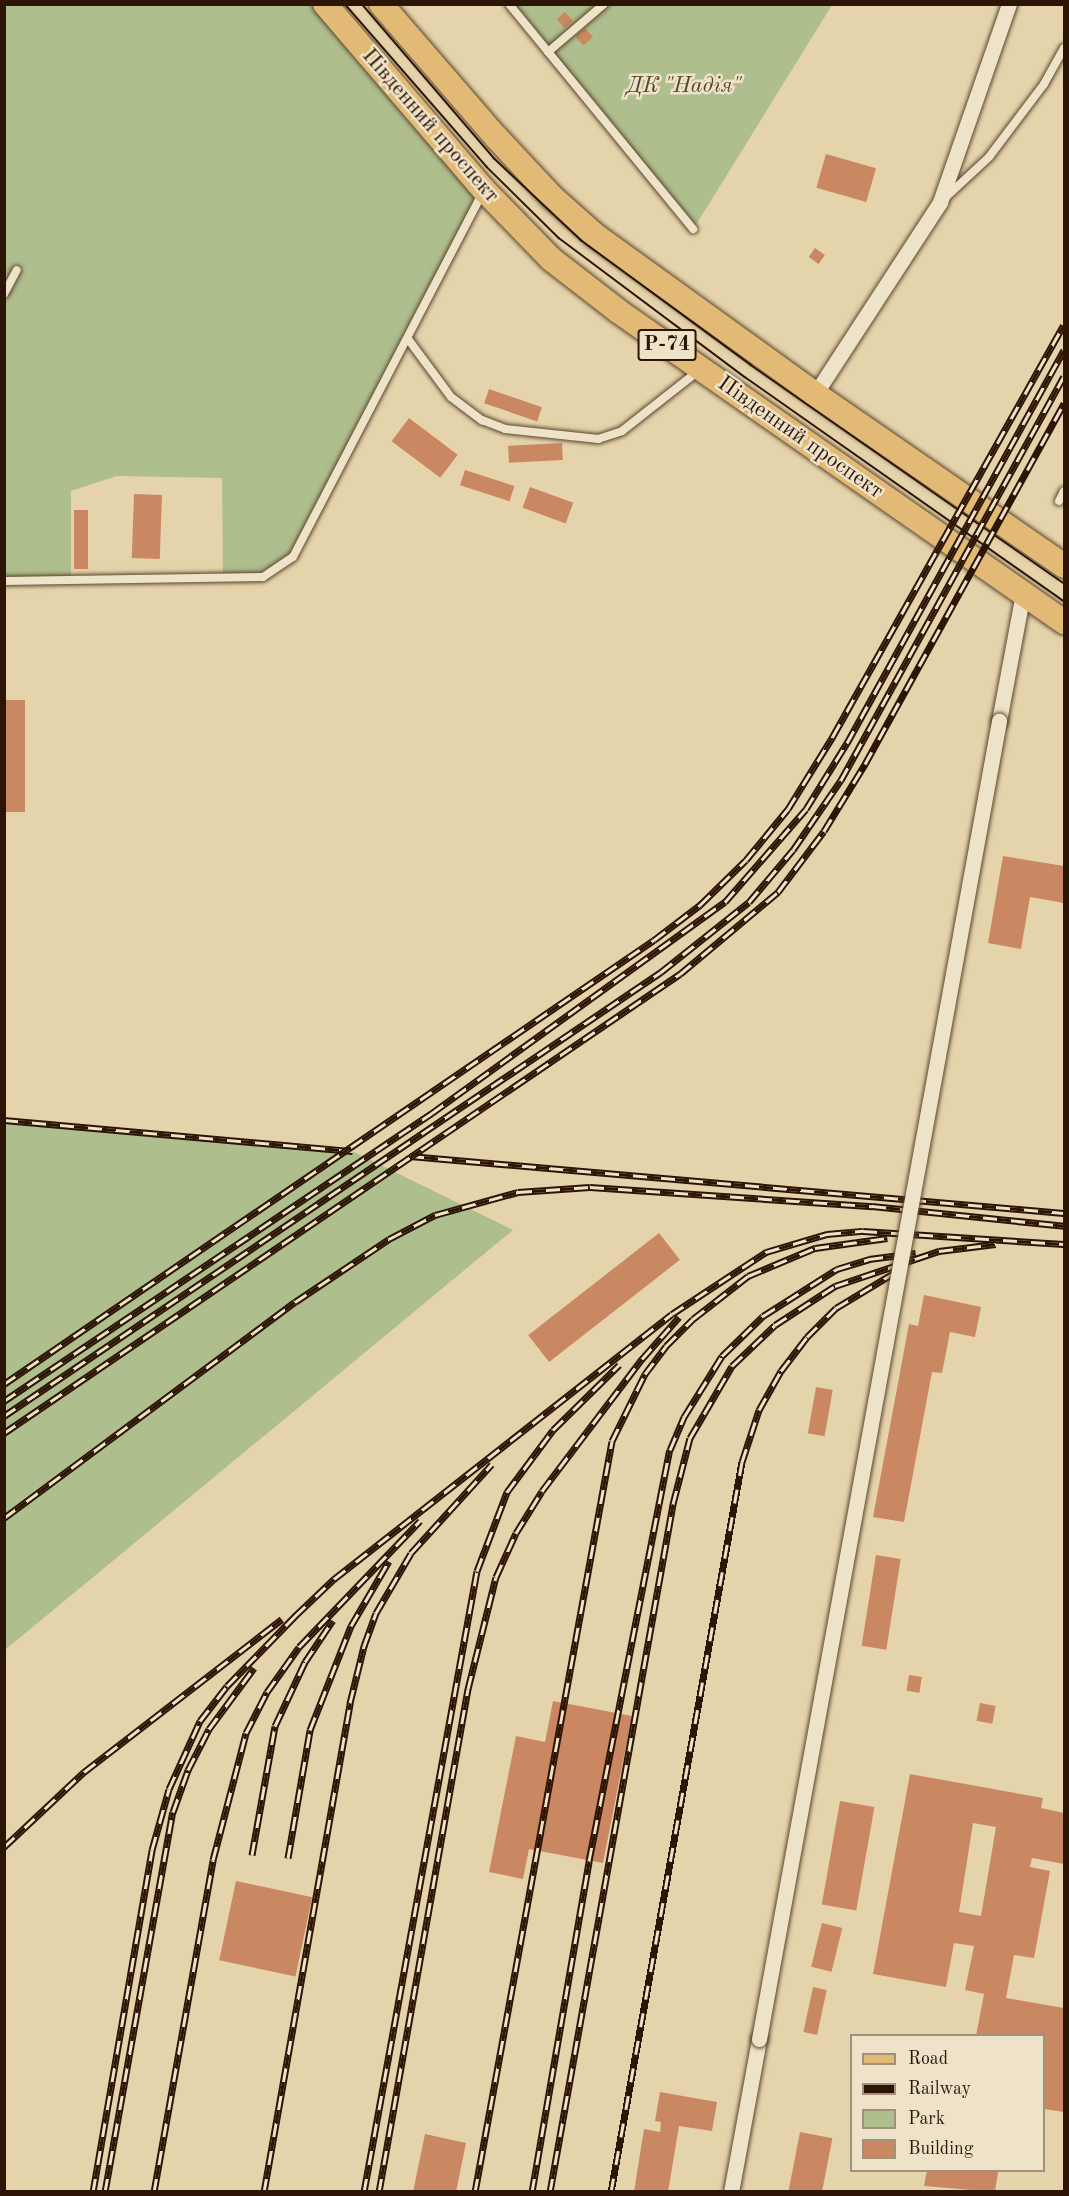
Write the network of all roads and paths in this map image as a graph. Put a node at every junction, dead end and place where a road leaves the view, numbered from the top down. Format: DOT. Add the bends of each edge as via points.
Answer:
graph roads {
  1 [pos="325,4"];
  2 [pos="381,4"];
  3 [pos="509,4"];
  4 [pos="604,4"];
  5 [pos="1010,4"];
  6 [pos="1065,48"];
  7 [pos="548,52"];
  8 [pos="484,190"];
  9 [pos="940,202"];
  10 [pos="693,229"];
  11 [pos="17,270"];
  12 [pos="4,294"];
  13 [pos="408,339"];
  14 [pos="701,369"];
  15 [pos="815,394"];
  16 [pos="1065,491"];
  17 [pos="1059,501"];
  18 [pos="1065,566"];
  19 [pos="4,581"];
  20 [pos="1023,593"];
  21 [pos="1065,622"];
  22 [pos="731,2192"];
  1 -- 8 [label="main road, Південний проспект / Р-74"];
  2 -- 15 [label="main road, Південний проспект / Р-74" via="496,138 561,204 630,262"];
  3 -- 7 [label="lane"];
  4 -- 7 [label="lane"];
  5 -- 9 [label="street"];
  6 -- 9 [label="lane" via="1044,84 989,157"];
  7 -- 10 [label="lane"];
  8 -- 13 [label="lane"];
  8 -- 14 [label="main road, Південний проспект / Р-74" via="551,259 618,312"];
  9 -- 15 [label="street"];
  11 -- 12 [label="lane"];
  13 -- 14 [label="lane" via="451,397 482,420 505,429 598,439 622,431"];
  13 -- 19 [label="lane" via="293,557 263,577"];
  14 -- 20 [label="main road, Південний проспект / Р-74"];
  15 -- 18 [label="main road, Південний проспект / Р-74"];
  16 -- 17 [label="lane"];
  20 -- 21 [label="main road, Південний проспект / Р-74"];
  20 -- 22 [label="street, bridge"];
}
